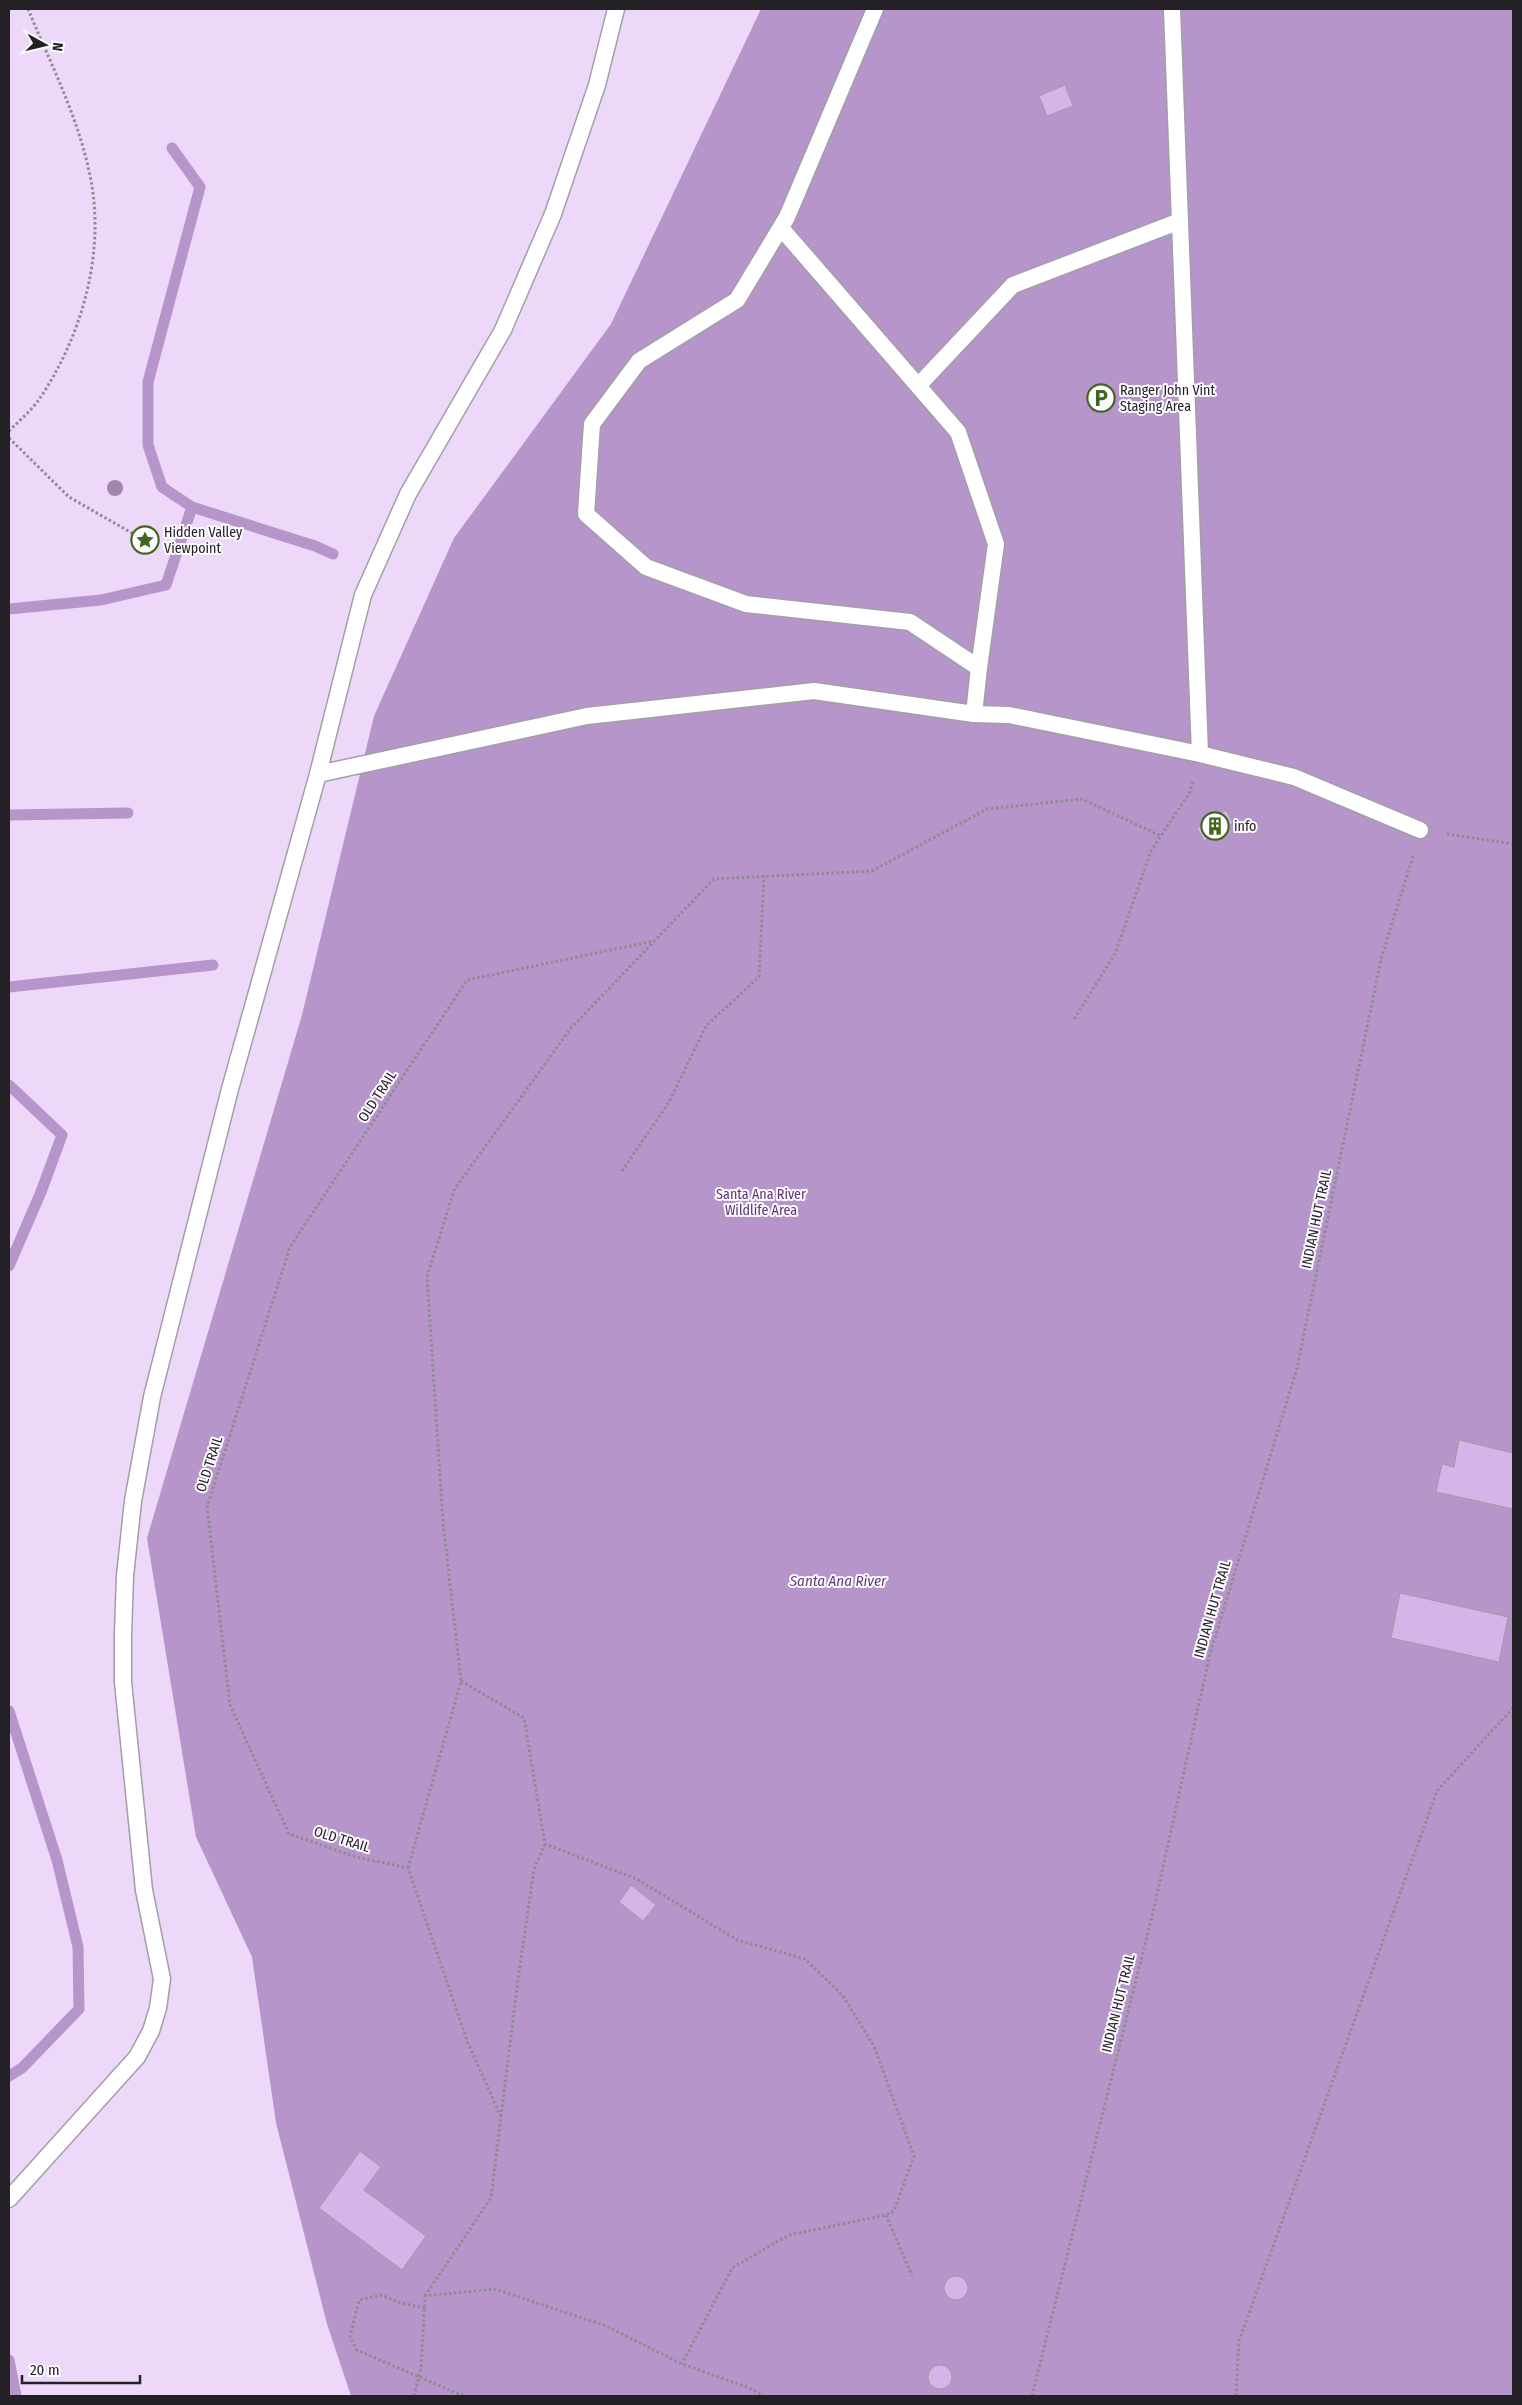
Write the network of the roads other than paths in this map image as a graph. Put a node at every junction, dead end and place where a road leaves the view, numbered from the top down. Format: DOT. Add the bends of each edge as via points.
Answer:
graph roads {
  1 [pos="616,9"];
  2 [pos="875,9"];
  3 [pos="1172,9"];
  4 [pos="1180,221"];
  5 [pos="781,228"];
  6 [pos="918,386"];
  7 [pos="979,668"];
  8 [pos="974,714"];
  9 [pos="1200,754"];
  10 [pos="318,774"];
  11 [pos="1420,830"];
  12 [pos="9,2199"];
  1 -- 10 [label="lane" via="596,85 553,214 504,330 408,494 363,594"];
  2 -- 5 [label="lane"];
  3 -- 4 [label="lane"];
  4 -- 6 [label="lane" via="1013,285"];
  4 -- 9 [label="lane"];
  5 -- 6 [label="lane"];
  5 -- 7 [label="lane" via="737,300 639,361 592,424 586,514 646,567 746,604 910,622"];
  6 -- 7 [label="lane" via="958,432 996,544"];
  7 -- 8 [label="lane"];
  8 -- 9 [label="lane" via="1009,715"];
  8 -- 10 [label="lane" via="814,691 587,716"];
  9 -- 11 [label="lane" via="1294,777"];
  10 -- 12 [label="lane" via="228,1098 152,1397 133,1501 125,1576 123,1682 144,1890 162,1979 158,2008 152,2032 137,2057"];
}
